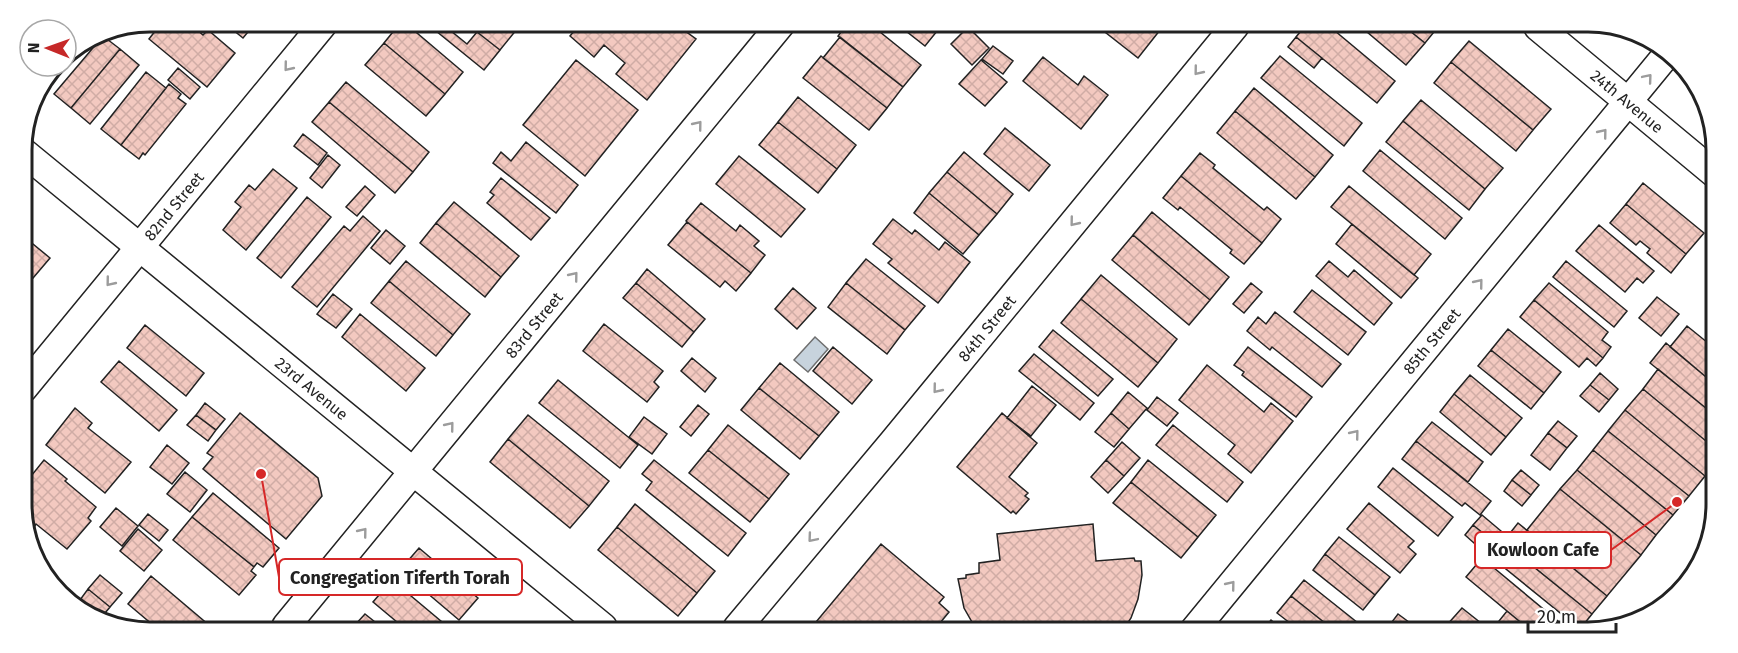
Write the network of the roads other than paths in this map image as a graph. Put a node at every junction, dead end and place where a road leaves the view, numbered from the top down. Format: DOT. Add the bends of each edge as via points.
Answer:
graph roads {
  1 [pos="317,32"];
  2 [pos="774,32"];
  3 [pos="1230,32"];
  4 [pos="1544,32"];
  5 [pos="1663,59"];
  6 [pos="1628,102"];
  7 [pos="32,159"];
  8 [pos="1706,167"];
  9 [pos="139,247"];
  10 [pos="32,378"];
  11 [pos="413,472"];
  12 [pos="1201,621"];
  13 [pos="289,622"];
  14 [pos="596,622"];
  15 [pos="741,622"];
  1 -- 9 [label="street, 82nd Street, one-way"];
  11 -- 2 [label="street, 83rd Street, one-way"];
  3 -- 15 [label="street, 84th Street, one-way"];
  4 -- 6 [label="street, 24th Avenue"];
  6 -- 5 [label="street, 85th Street, one-way"];
  6 -- 8 [label="street, 24th Avenue"];
  12 -- 6 [label="street, 85th Street, one-way"];
  7 -- 9 [label="street, 23rd Avenue"];
  9 -- 10 [label="street, 82nd Street, one-way"];
  9 -- 11 [label="street, 23rd Avenue"];
  13 -- 11 [label="street, 83rd Street, one-way"];
  11 -- 14 [label="street, 23rd Avenue"];
}
